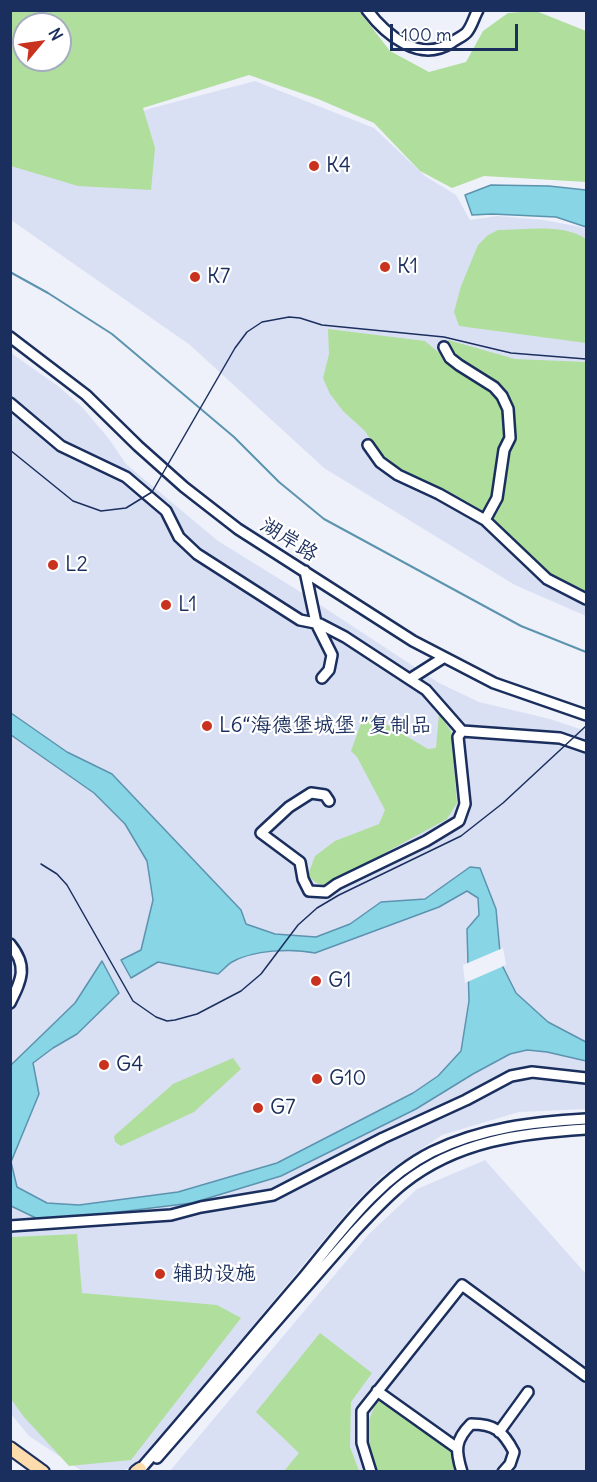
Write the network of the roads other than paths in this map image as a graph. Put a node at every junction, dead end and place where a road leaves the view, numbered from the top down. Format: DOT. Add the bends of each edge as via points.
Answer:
graph roads {
  1 [pos="367,10"];
  2 [pos="478,10"];
  3 [pos="10,337"];
  4 [pos="444,347"];
  5 [pos="10,403"];
  6 [pos="368,445"];
  7 [pos="485,520"];
  8 [pos="305,571"];
  9 [pos="586,599"];
  10 [pos="316,623"];
  11 [pos="443,658"];
  12 [pos="322,678"];
  13 [pos="410,679"];
  14 [pos="586,716"];
  15 [pos="462,731"];
  16 [pos="586,747"];
  17 [pos="329,801"];
  18 [pos="10,944"];
  19 [pos="10,1003"];
  20 [pos="586,1078"];
  21 [pos="586,1119"];
  22 [pos="586,1129"];
  23 [pos="10,1226"];
  24 [pos="586,1377"];
  25 [pos="377,1391"];
  26 [pos="528,1392"];
  27 [pos="499,1432"];
  28 [pos="10,1438"];
  29 [pos="457,1448"];
  30 [pos="15,1451"];
  31 [pos="140,1471"];
  32 [pos="507,1471"];
  33 [pos="43,1472"];
  34 [pos="371,1472"];
  35 [pos="462,1472"];
  1 -- 2 [label="street" via="398,41 411,48 427,49 445,47 467,33"];
  3 -- 8 [label="street, 湖岸路" via="86,395 184,487 238,529"];
  4 -- 7 [label="street" via="450,358 494,387 508,409 510,438 504,450 498,498"];
  5 -- 10 [label="street" via="61,446 126,477 166,511 179,537 197,554 300,620"];
  6 -- 7 [label="street" via="380,462 398,475"];
  7 -- 9 [label="street" via="547,579"];
  8 -- 10 [label="street"];
  8 -- 11 [label="street, 湖岸路"];
  10 -- 12 [label="street" via="332,655 329,670"];
  10 -- 13 [label="street" via="345,636"];
  11 -- 13 [label="street"];
  11 -- 14 [label="street, 湖岸路" via="494,684"];
  13 -- 15 [label="street" via="426,690"];
  15 -- 16 [label="street" via="560,738"];
  15 -- 17 [label="street" via="458,738 465,804 459,821 327,892 309,891 300,862 261,833 311,793 325,795"];
  18 -- 19 [label="street" via="21,957 21,978"];
  20 -- 23 [label="street" via="532,1072 511,1076 273,1194 171,1215"];
  21 -- 31 [label="street" via="484,1132 431,1153 383,1185"];
  22 -- 31 [label="street" via="543,1132 480,1144 454,1153 404,1182 355,1231"];
  24 -- 25 [label="street" via="462,1285"];
  25 -- 29 [label="street"];
  25 -- 34 [label="street" via="362,1411 363,1443"];
  26 -- 27 [label="street"];
  27 -- 29 [label="street" via="488,1424 471,1424"];
  27 -- 32 [label="street" via="514,1452"];
  28 -- 30 [label="street"];
  29 -- 35 [label="street"];
  30 -- 33 [label="main road"];
}
